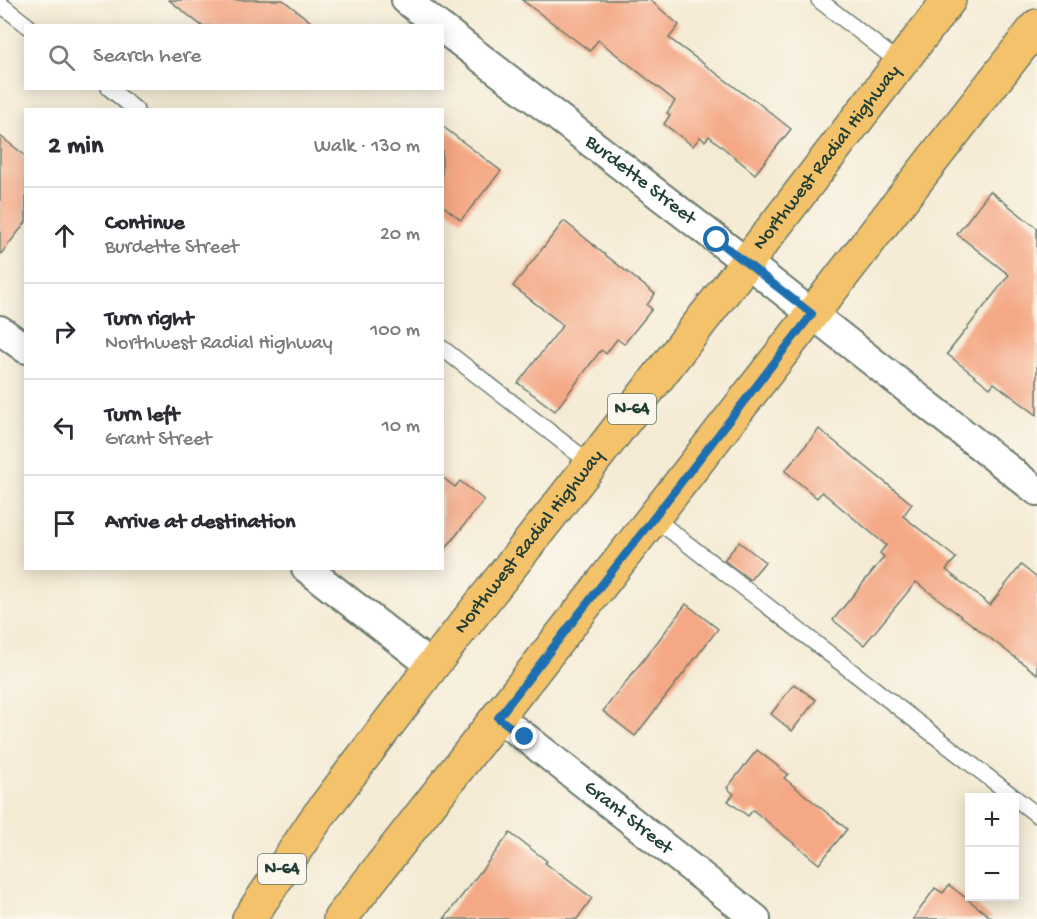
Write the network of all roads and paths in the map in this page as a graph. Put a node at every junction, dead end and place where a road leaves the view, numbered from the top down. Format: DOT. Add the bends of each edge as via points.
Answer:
graph roads {
  1 [pos="406,0"];
  2 [pos="819,0"];
  3 [pos="949,0"];
  4 [pos="0,4"];
  5 [pos="25,24"];
  6 [pos="437,24"];
  7 [pos="1037,26"];
  8 [pos="444,29"];
  9 [pos="900,63"];
  10 [pos="111,90"];
  11 [pos="134,108"];
  12 [pos="746,262"];
  13 [pos="812,314"];
  14 [pos="0,330"];
  15 [pos="24,348"];
  16 [pos="444,350"];
  17 [pos="591,464"];
  18 [pos="1037,491"];
  19 [pos="654,518"];
  20 [pos="309,570"];
  21 [pos="432,666"];
  22 [pos="498,718"];
  23 [pos="1037,815"];
  24 [pos="316,819"];
  25 [pos="341,917"];
  26 [pos="226,919"];
  27 [pos="249,919"];
  28 [pos="756,919"];
  1 -- 6 [label="street, Burdette Street"];
  2 -- 9 [label="lane"];
  3 -- 9 [label="main road, Northwest Radial Highway / N-64"];
  4 -- 5 [label="lane"];
  7 -- 13 [label="main road"];
  8 -- 12 [label="street, Burdette Street"];
  9 -- 12 [label="main road, Northwest Radial Highway / N-64"];
  10 -- 11 [label="lane"];
  12 -- 13 [label="street, Burdette Street"];
  12 -- 17 [label="main road, Northwest Radial Highway / N-64"];
  13 -- 18 [label="street, Burdette Street"];
  13 -- 19 [label="main road"];
  14 -- 15 [label="street"];
  16 -- 17 [label="lane"];
  17 -- 21 [label="main road, Northwest Radial Highway / N-64"];
  19 -- 22 [label="main road"];
  19 -- 23 [label="lane"];
  20 -- 21 [label="street"];
  21 -- 24 [label="main road, Northwest Radial Highway / N-64"];
  22 -- 25 [label="main road"];
  22 -- 28 [label="street, Grant Street"];
  24 -- 26 [label="main road"];
  24 -- 27 [label="main road, Northwest Radial Highway / N-64"];
}
